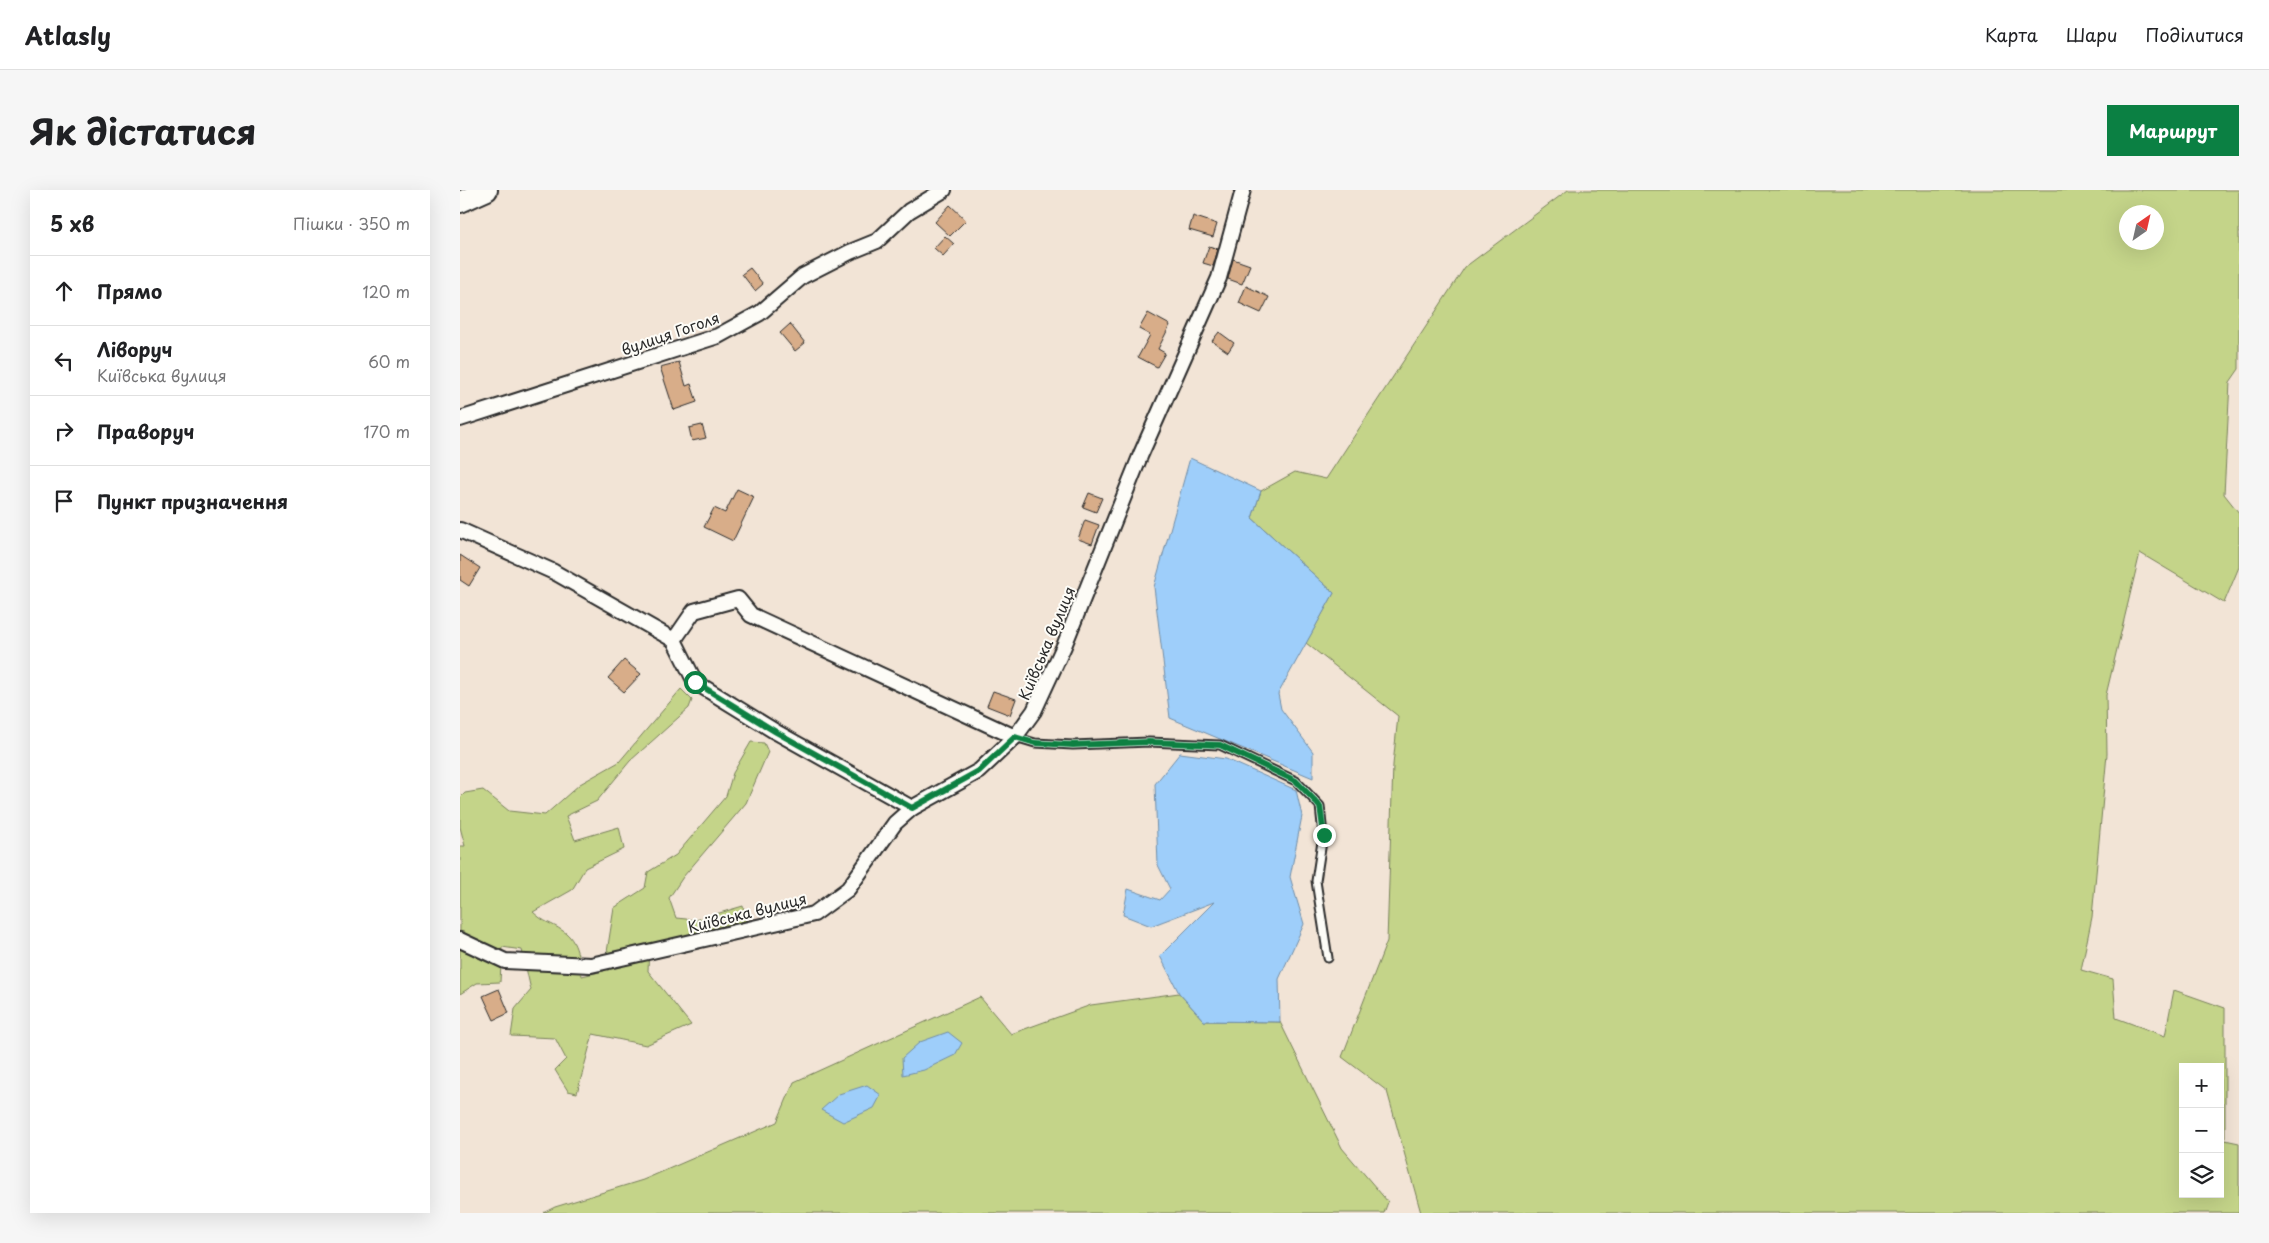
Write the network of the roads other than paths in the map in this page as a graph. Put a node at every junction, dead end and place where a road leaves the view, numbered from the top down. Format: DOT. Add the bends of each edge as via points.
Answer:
graph roads {
  1 [pos="487,190"];
  2 [pos="944,190"];
  3 [pos="1243,190"];
  4 [pos="460,202"];
  5 [pos="460,419"];
  6 [pos="460,530"];
  7 [pos="674,640"];
  8 [pos="1015,737"];
  9 [pos="912,808"];
  10 [pos="460,940"];
  11 [pos="1328,958"];
  1 -- 4 [label="street"];
  2 -- 5 [label="street, вулиця Гоголя" via="909,211 877,241 803,276 760,313 718,336"];
  3 -- 8 [label="street, Київська вулиця" via="1219,278 1141,454 1064,646 1034,711"];
  6 -- 7 [label="street" via="554,572"];
  7 -- 8 [label="street" via="694,611 738,598 751,615"];
  7 -- 9 [label="street" via="695,682 776,732"];
  8 -- 9 [label="street, Київська вулиця" via="979,771"];
  8 -- 11 [label="lane" via="1035,743 1073,745 1149,742 1220,745 1296,781 1320,806 1324,835 1316,881"];
  9 -- 10 [label="street, Київська вулиця" via="895,824 848,889 814,914 591,965 505,961"];
}
